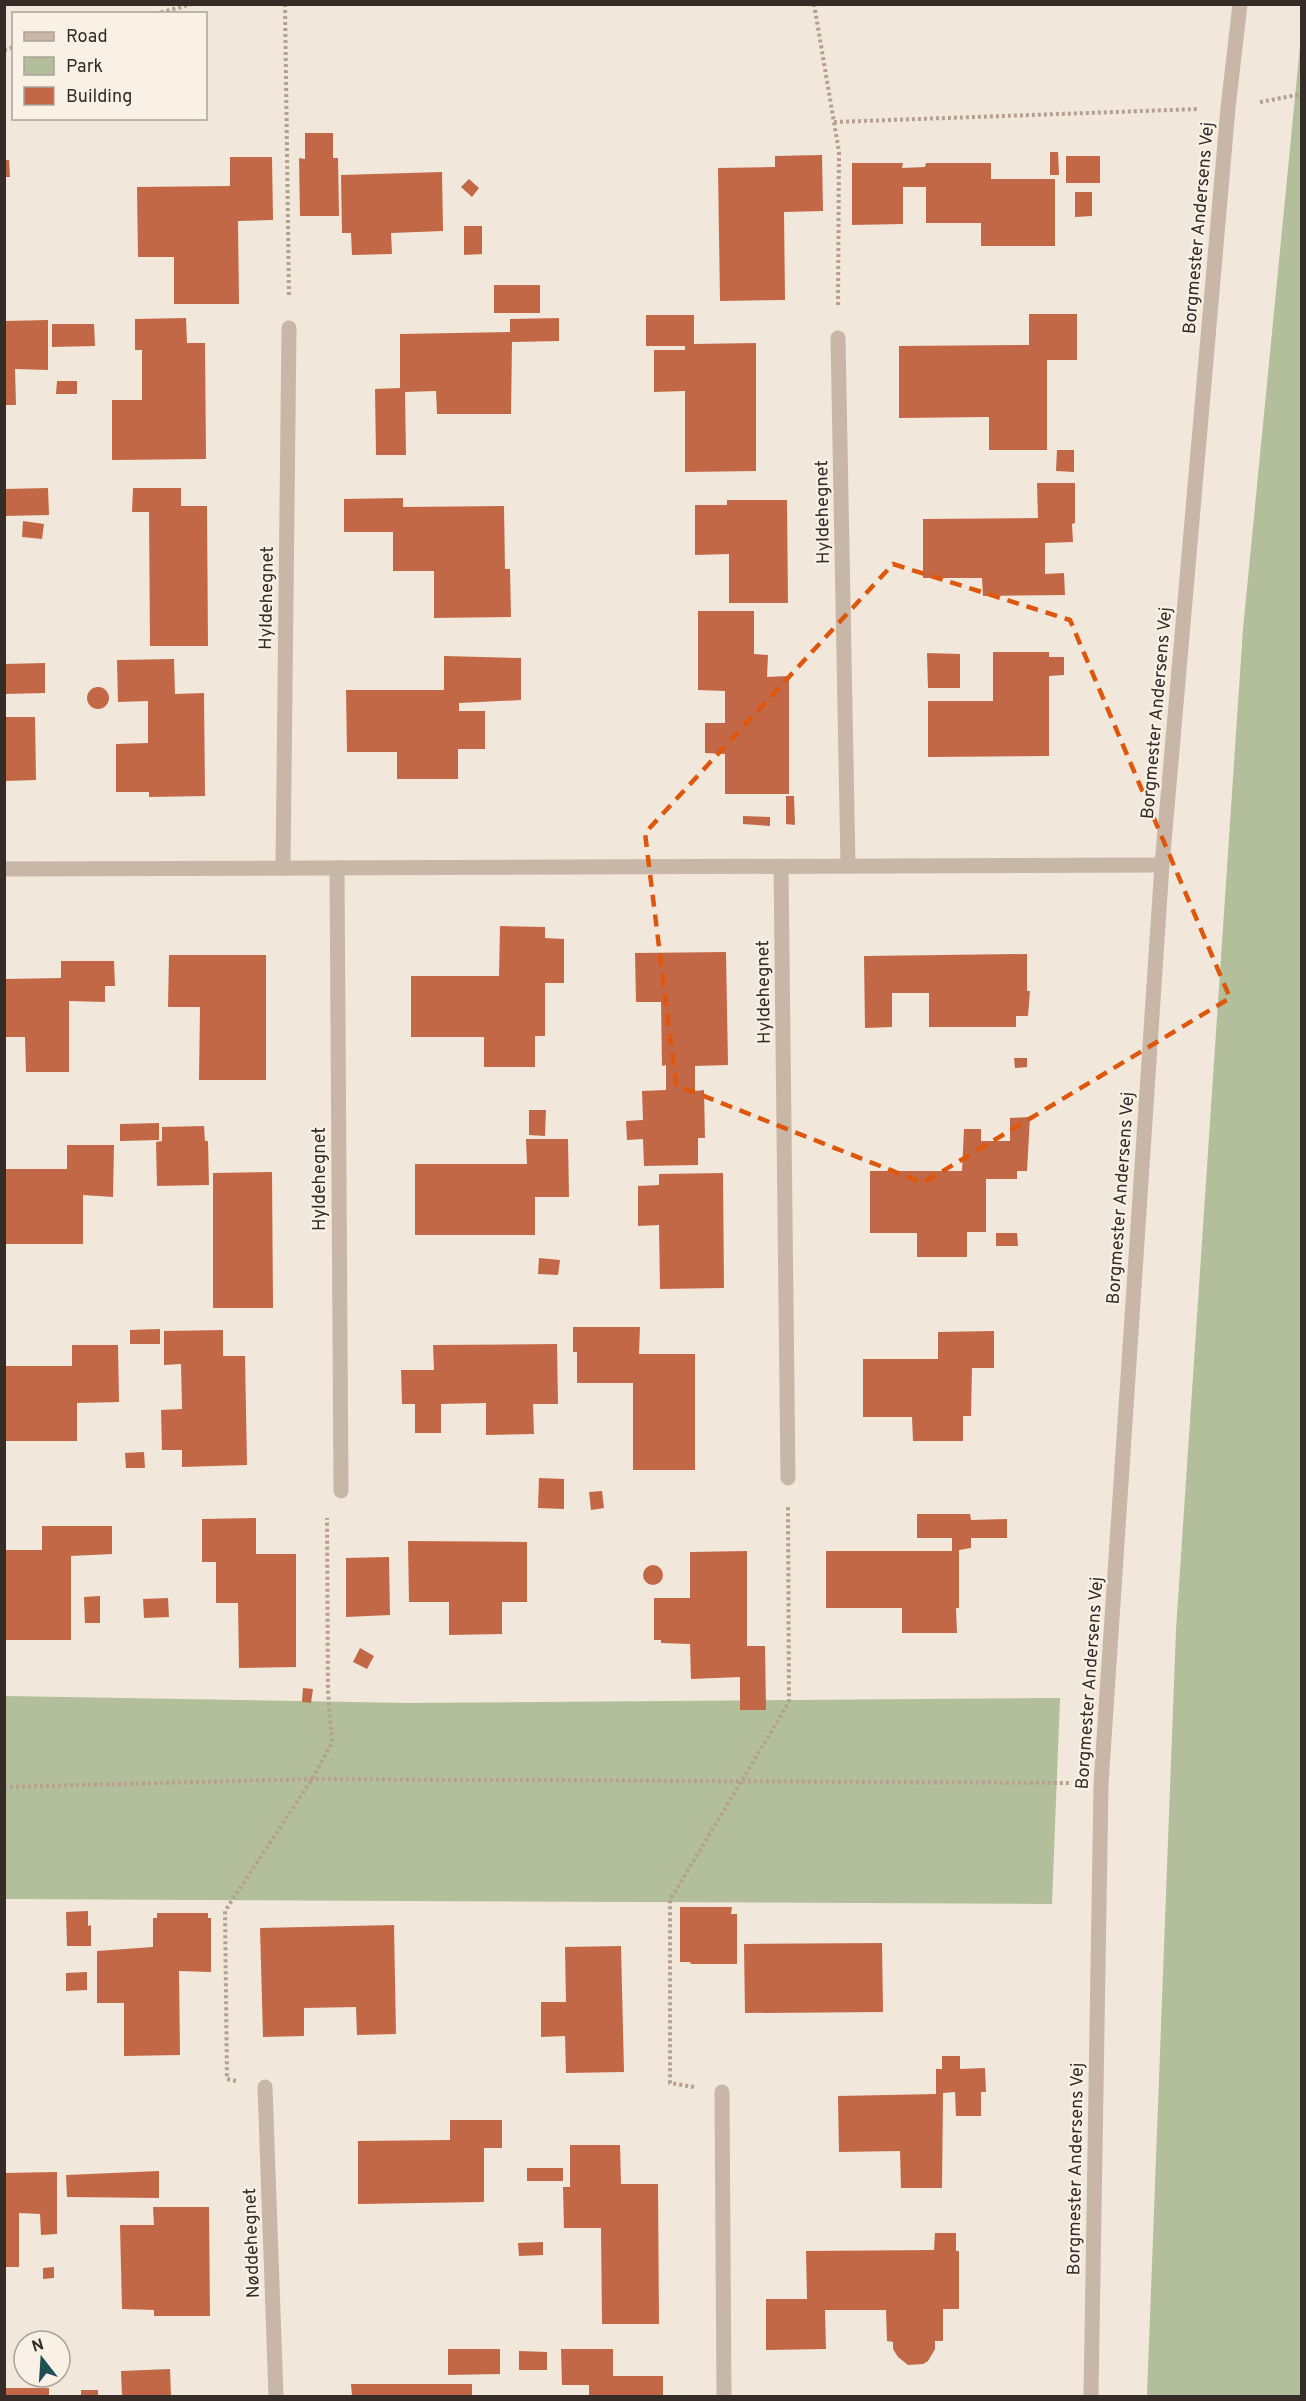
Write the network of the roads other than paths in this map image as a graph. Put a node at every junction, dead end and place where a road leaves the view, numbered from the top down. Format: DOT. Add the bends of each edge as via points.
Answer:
graph roads {
  1 [pos="1240,4"];
  2 [pos="289,328"];
  3 [pos="838,338"];
  4 [pos="1162,865"];
  5 [pos="781,866"];
  6 [pos="848,866"];
  7 [pos="283,868"];
  8 [pos="337,868"];
  9 [pos="4,869"];
  10 [pos="788,1478"];
  11 [pos="341,1491"];
  12 [pos="265,2087"];
  13 [pos="722,2092"];
  14 [pos="276,2397"];
  15 [pos="724,2397"];
  16 [pos="1091,2397"];
  1 -- 4 [label="street, Borgmester Andersens Vej"];
  2 -- 7 [label="street, Hyldehegnet"];
  3 -- 6 [label="street, Hyldehegnet"];
  4 -- 6 [label="street"];
  4 -- 16 [label="street, Borgmester Andersens Vej" via="1101,1784"];
  5 -- 6 [label="street"];
  5 -- 8 [label="street"];
  5 -- 10 [label="street, Hyldehegnet"];
  7 -- 8 [label="street"];
  7 -- 9 [label="street"];
  8 -- 11 [label="street, Hyldehegnet"];
  12 -- 14 [label="street, Nøddehegnet"];
  13 -- 15 [label="street"];
}
